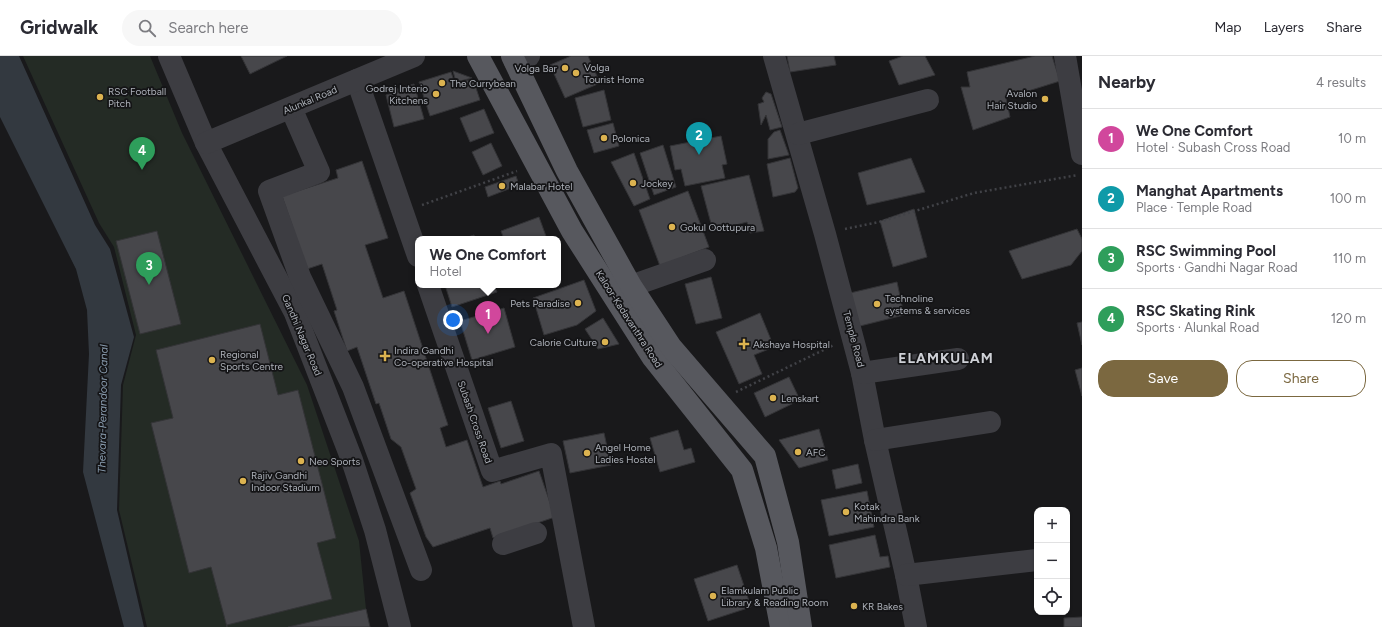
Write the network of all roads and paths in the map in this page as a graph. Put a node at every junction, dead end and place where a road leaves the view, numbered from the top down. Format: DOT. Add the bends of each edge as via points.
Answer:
graph roads {
  1 [pos="169,56"];
  2 [pos="414,56"];
  3 [pos="478,56"];
  4 [pos="774,56"];
  5 [pos="1065,56"];
  6 [pos="519,58"];
  7 [pos="357,80"];
  8 [pos="928,100"];
  9 [pos="290,108"];
  10 [pos="1079,115"];
  11 [pos="798,134"];
  12 [pos="206,143"];
  13 [pos="1082,154"];
  14 [pos="536,164"];
  15 [pos="1082,174"];
  16 [pos="403,212"];
  17 [pos="825,234"];
  18 [pos="415,247"];
  19 [pos="705,260"];
  20 [pos="631,286"];
  21 [pos="429,288"];
  22 [pos="853,336"];
  23 [pos="958,359"];
  24 [pos="862,373"];
  25 [pos="718,401"];
  26 [pos="990,422"];
  27 [pos="875,440"];
  28 [pos="536,533"];
  29 [pos="503,544"];
  30 [pos="1034,560"];
  31 [pos="421,570"];
  32 [pos="906,575"];
  33 [pos="400,627"];
  34 [pos="584,627"];
  35 [pos="781,627"];
  36 [pos="801,627"];
  37 [pos="916,627"];
  1 -- 12 [label="street, Gandhi Nagar Road"];
  2 -- 7 [label="street, Alunkal Road"];
  3 -- 14 [label="main road, Kaloor-Kadavanthra Road"];
  4 -- 11 [label="street, Temple Road"];
  5 -- 10 [label="street"];
  6 -- 20 [label="main road, Kaloor-Kadavanthra Road" via="567,171"];
  7 -- 9 [label="street, Alunkal Road"];
  7 -- 16 [label="street"];
  8 -- 11 [label="street"];
  9 -- 12 [label="street, Alunkal Road"];
  9 -- 31 [label="street" via="319,172 270,191 300,277 354,387"];
  10 -- 13 [label="street"];
  11 -- 17 [label="street, Temple Road"];
  12 -- 33 [label="street, Gandhi Nagar Road" via="295,313 359,481 375,530"];
  14 -- 16 [label="path"];
  14 -- 35 [label="main road, Kaloor-Kadavanthra Road" via="572,231 653,358 742,470 766,548"];
  15 -- 17 [label="path" via="974,193 879,222"];
  16 -- 18 [label="street"];
  17 -- 22 [label="street, Temple Road"];
  19 -- 20 [label="street"];
  20 -- 25 [label="main road, Kaloor-Kadavanthra Road" via="671,347"];
  21 -- 34 [label="street, Subash Cross Road" via="492,470 551,454"];
  22 -- 24 [label="street, Temple Road"];
  22 -- 25 [label="path"];
  23 -- 24 [label="street"];
  24 -- 27 [label="street, Temple Road"];
  25 -- 36 [label="main road, Kaloor-Kadavanthra Road" via="765,456 788,542"];
  26 -- 27 [label="street"];
  27 -- 32 [label="street, Temple Road"];
  28 -- 29 [label="street"];
  30 -- 32 [label="street"];
  32 -- 37 [label="street, Temple Road"];
}
